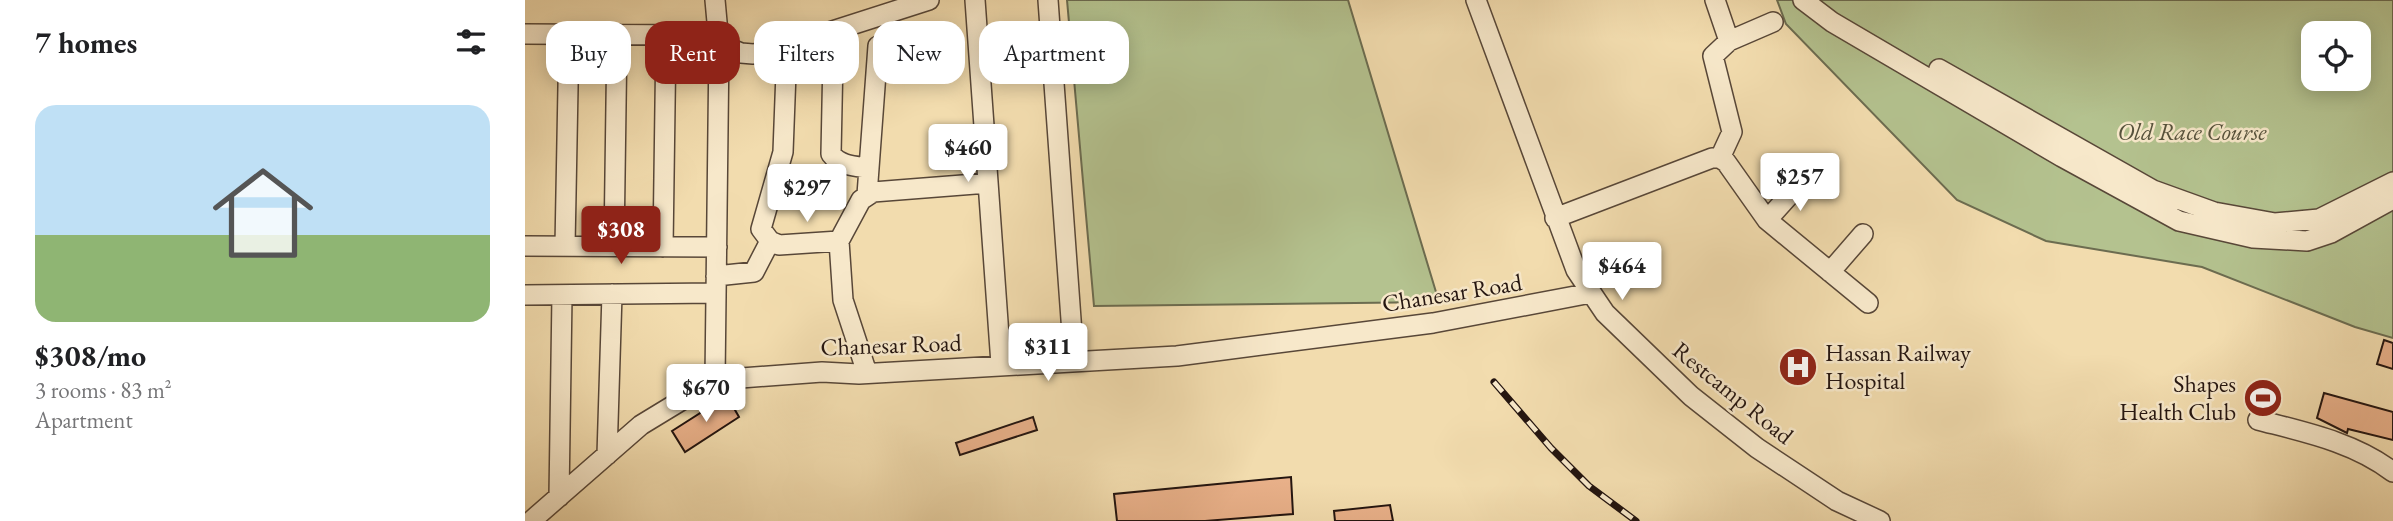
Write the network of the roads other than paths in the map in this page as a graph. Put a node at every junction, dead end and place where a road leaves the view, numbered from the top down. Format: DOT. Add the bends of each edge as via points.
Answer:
graph roads {
  1 [pos="715,0"];
  2 [pos="929,0"];
  3 [pos="975,0"];
  4 [pos="1048,0"];
  5 [pos="1476,0"];
  6 [pos="1715,0"];
  7 [pos="1803,0"];
  8 [pos="1824,0"];
  9 [pos="717,21"];
  10 [pos="1773,22"];
  11 [pos="859,23"];
  12 [pos="525,34"];
  13 [pos="546,34"];
  14 [pos="1729,41"];
  15 [pos="568,84"];
  16 [pos="616,84"];
  17 [pos="665,84"];
  18 [pos="718,84"];
  19 [pos="786,84"];
  20 [pos="832,84"];
  21 [pos="875,84"];
  22 [pos="1720,158"];
  23 [pos="869,168"];
  24 [pos="1804,179"];
  25 [pos="2393,182"];
  26 [pos="988,183"];
  27 [pos="867,195"];
  28 [pos="2393,199"];
  29 [pos="1555,218"];
  30 [pos="1767,220"];
  31 [pos="1863,234"];
  32 [pos="771,241"];
  33 [pos="839,241"];
  34 [pos="525,246"];
  35 [pos="565,246"];
  36 [pos="614,246"];
  37 [pos="663,247"];
  38 [pos="716,247"];
  39 [pos="1830,272"];
  40 [pos="716,284"];
  41 [pos="1591,293"];
  42 [pos="612,294"];
  43 [pos="525,295"];
  44 [pos="562,295"];
  45 [pos="1868,303"];
  46 [pos="1074,361"];
  47 [pos="1001,365"];
  48 [pos="867,373"];
  49 [pos="715,380"];
  50 [pos="2258,420"];
  51 [pos="607,455"];
  52 [pos="2393,472"];
  53 [pos="559,497"];
  54 [pos="531,521"];
  55 [pos="1880,521"];
  1 -- 9 [label="street"];
  2 -- 11 [label="street"];
  3 -- 26 [label="street"];
  4 -- 46 [label="street"];
  5 -- 29 [label="street, Restcamp Road"];
  6 -- 14 [label="street"];
  7 -- 28 [label="street" via="1832,22 2179,221 2253,238 2307,241"];
  8 -- 25 [label="street" via="2153,190 2214,212 2275,223 2319,219"];
  10 -- 14 [label="street"];
  12 -- 13 [label="street"];
  14 -- 22 [label="street" via="1713,56 1731,131"];
  15 -- 35 [label="street"];
  16 -- 36 [label="street"];
  17 -- 37 [label="street"];
  18 -- 38 [label="street"];
  19 -- 32 [label="street" via="783,152 761,229"];
  20 -- 23 [label="street" via="831,154 843,164"];
  21 -- 23 [label="street"];
  22 -- 29 [label="street"];
  22 -- 30 [label="street"];
  23 -- 27 [label="street"];
  24 -- 30 [label="street"];
  26 -- 27 [label="street"];
  26 -- 47 [label="street"];
  27 -- 33 [label="street"];
  29 -- 41 [label="street, Restcamp Road" via="1576,270"];
  30 -- 39 [label="street"];
  31 -- 39 [label="street"];
  32 -- 33 [label="street" via="787,246"];
  32 -- 40 [label="street" via="754,272"];
  33 -- 48 [label="street" via="843,300"];
  34 -- 35 [label="street"];
  35 -- 36 [label="street"];
  36 -- 37 [label="street"];
  37 -- 38 [label="street"];
  38 -- 40 [label="street"];
  39 -- 45 [label="street"];
  40 -- 42 [label="street"];
  40 -- 49 [label="street"];
  41 -- 46 [label="street, Chanesar Road" via="1433,323 1177,356"];
  41 -- 55 [label="street, Restcamp Road" via="1605,313 1691,396 1837,502"];
  42 -- 44 [label="street"];
  42 -- 51 [label="street"];
  43 -- 44 [label="street"];
  44 -- 53 [label="street"];
  46 -- 47 [label="street, Chanesar Road"];
  47 -- 48 [label="street, Chanesar Road"];
  48 -- 49 [label="street, Chanesar Road"];
  49 -- 51 [label="street, Chanesar Road" via="642,425"];
  50 -- 52 [label="street" via="2326,437"];
  51 -- 53 [label="street, Chanesar Road"];
  53 -- 54 [label="street, Chanesar Road"];
}
